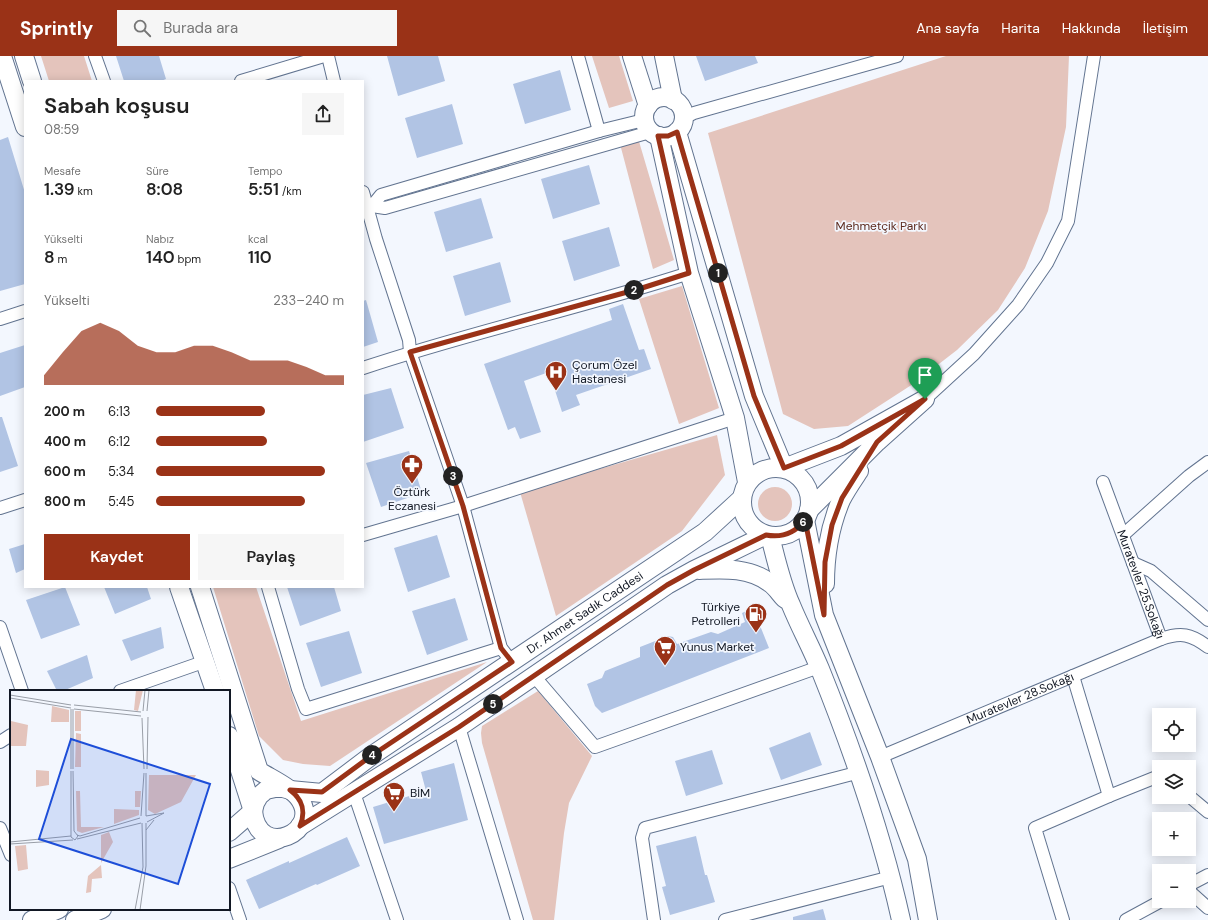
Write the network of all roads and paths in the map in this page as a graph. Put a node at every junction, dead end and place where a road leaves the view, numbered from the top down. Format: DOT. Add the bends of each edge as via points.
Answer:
graph roads {
  1 [pos="2,56"];
  2 [pos="24,56"];
  3 [pos="96,56"];
  4 [pos="324,56"];
  5 [pos="328,56"];
  6 [pos="578,56"];
  7 [pos="632,56"];
  8 [pos="664,56"];
  9 [pos="897,56"];
  10 [pos="1094,56"];
  11 [pos="872,59"];
  12 [pos="32,80"];
  13 [pos="104,80"];
  14 [pos="244,80"];
  15 [pos="334,80"];
  16 [pos="673,100"];
  17 [pos="650,123"];
  18 [pos="24,124"];
  19 [pos="680,125"];
  20 [pos="599,131"];
  21 [pos="364,195"];
  22 [pos="368,207"];
  23 [pos="689,273"];
  24 [pos="24,311"];
  25 [pos="0,319"];
  26 [pos="410,352"];
  27 [pos="364,368"];
  28 [pos="925,399"];
  29 [pos="735,418"];
  30 [pos="877,442"];
  31 [pos="1208,462"];
  32 [pos="784,468"];
  33 [pos="747,482"];
  34 [pos="1104,482"];
  35 [pos="742,499"];
  36 [pos="24,500"];
  37 [pos="463,506"];
  38 [pos="0,508"];
  39 [pos="807,515"];
  40 [pos="768,535"];
  41 [pos="1123,535"];
  42 [pos="364,536"];
  43 [pos="1134,563"];
  44 [pos="694,570"];
  45 [pos="179,588"];
  46 [pos="200,588"];
  47 [pos="268,588"];
  48 [pos="791,606"];
  49 [pos="824,615"];
  50 [pos="1208,620"];
  51 [pos="0,627"];
  52 [pos="1161,639"];
  53 [pos="1208,647"];
  54 [pos="501,648"];
  55 [pos="206,661"];
  56 [pos="512,662"];
  57 [pos="819,667"];
  58 [pos="534,676"];
  59 [pos="1073,676"];
  60 [pos="22,690"];
  61 [pos="123,690"];
  62 [pos="215,690"];
  63 [pos="459,727"];
  64 [pos="10,736"];
  65 [pos="230,739"];
  66 [pos="0,742"];
  67 [pos="880,757"];
  68 [pos="860,772"];
  69 [pos="1152,779"];
  70 [pos="290,790"];
  71 [pos="354,793"];
  72 [pos="1109,796"];
  73 [pos="1196,802"];
  74 [pos="253,811"];
  75 [pos="1208,812"];
  76 [pos="300,826"];
  77 [pos="0,828"];
  78 [pos="230,831"];
  79 [pos="280,839"];
  80 [pos="10,853"];
  81 [pos="230,859"];
  82 [pos="1208,875"];
  83 [pos="891,877"];
  84 [pos="1196,881"];
  85 [pos="230,891"];
  86 [pos="1196,897"];
  87 [pos="1152,906"];
  88 [pos="1208,908"];
  89 [pos="55,910"];
  90 [pos="768,914"];
  91 [pos="33,916"];
  92 [pos="240,920"];
  93 [pos="397,920"];
  94 [pos="518,920"];
  95 [pos="654,920"];
  96 [pos="725,920"];
  97 [pos="901,920"];
  98 [pos="928,920"];
  99 [pos="1063,920"];
  100 [pos="1126,920"];
  1 -- 18 [label="street"];
  2 -- 12 [label="street"];
  3 -- 13 [label="street"];
  4 -- 14 [label="street"];
  5 -- 15 [label="street"];
  6 -- 20 [label="street"];
  7 -- 17 [label="street"];
  8 -- 16 [label="street"];
  9 -- 11 [label="street"];
  10 -- 28 [label="street" via="1068,222 1047,262 1018,305 974,354"];
  11 -- 19 [label="street" via="694,113"];
  16 -- 17 [label="street" via="659,98 651,102"];
  16 -- 19 [label="street" via="681,107"];
  17 -- 19 [label="street" via="668,136"];
  17 -- 20 [label="street"];
  17 -- 22 [label="street" via="385,208"];
  17 -- 23 [label="street"];
  19 -- 32 [label="street" via="754,396"];
  20 -- 22 [label="street" via="381,195"];
  21 -- 22 [label="street"];
  22 -- 26 [label="street" via="409,340"];
  23 -- 26 [label="street"];
  23 -- 29 [label="street"];
  24 -- 25 [label="street"];
  26 -- 27 [label="street"];
  26 -- 37 [label="street"];
  28 -- 30 [label="street"];
  28 -- 32 [label="street" via="841,446"];
  29 -- 33 [label="street"];
  29 -- 37 [label="street"];
  30 -- 39 [label="street"];
  30 -- 49 [label="street" via="842,498 832,525 825,562"];
  31 -- 41 [label="street"];
  32 -- 33 [label="street" via="764,470"];
  32 -- 39 [label="street" via="800,477 809,492"];
  33 -- 35 [label="street"];
  34 -- 41 [label="street, Muratevler 25.Sokağı"];
  35 -- 40 [label="street" via="742,508 750,525"];
  35 -- 56 [label="street, Dr. Ahmet Sadık Caddesi" via="705,532"];
  36 -- 38 [label="street"];
  37 -- 42 [label="street"];
  37 -- 54 [label="street"];
  39 -- 40 [label="street" via="794,531 778,536"];
  39 -- 49 [label="street"];
  40 -- 44 [label="street"];
  40 -- 48 [label="street"];
  41 -- 43 [label="street, Muratevler 25.Sokağı"];
  43 -- 50 [label="street" via="1151,571"];
  43 -- 52 [label="street, Muratevler 25.Sokağı"];
  44 -- 48 [label="street" via="742,570 771,583"];
  44 -- 58 [label="street" via="667,585"];
  45 -- 55 [label="street"];
  46 -- 70 [label="street" via="259,771"];
  47 -- 54 [label="street" via="306,709"];
  48 -- 57 [label="street"];
  49 -- 67 [label="street"];
  51 -- 60 [label="street"];
  52 -- 53 [label="street, Muratevler 25.Sokağı" via="1183,634"];
  52 -- 59 [label="street, Muratevler 28.Sokağı"];
  54 -- 56 [label="street"];
  55 -- 61 [label="street"];
  55 -- 62 [label="street"];
  56 -- 70 [label="street, Dr. Ahmet Sadık Caddesi" via="371,756 322,792"];
  57 -- 58 [label="street" via="595,747"];
  57 -- 68 [label="street"];
  58 -- 63 [label="street"];
  59 -- 67 [label="street, Muratevler 28.Sokağı"];
  59 -- 72 [label="street"];
  63 -- 71 [label="street"];
  63 -- 94 [label="street"];
  64 -- 66 [label="street"];
  65 -- 74 [label="street"];
  67 -- 98 [label="street" via="917,859"];
  68 -- 83 [label="street"];
  68 -- 95 [label="street" via="646,828 642,838"];
  69 -- 72 [label="street"];
  70 -- 74 [label="street, Dr. Ahmet Sadık Caddesi" via="266,790 259,796"];
  70 -- 76 [label="street" via="302,802 304,818"];
  71 -- 76 [label="street"];
  71 -- 93 [label="street"];
  72 -- 99 [label="street" via="1035,828"];
  73 -- 75 [label="street"];
  74 -- 78 [label="street, Dr. Ahmet Sadık Caddesi"];
  74 -- 79 [label="street" via="257,828 271,838"];
  76 -- 79 [label="street" via="288,837"];
  77 -- 80 [label="street"];
  79 -- 81 [label="street"];
  82 -- 84 [label="street"];
  83 -- 90 [label="street"];
  83 -- 97 [label="street"];
  85 -- 92 [label="street"];
  86 -- 88 [label="street"];
  87 -- 100 [label="street"];
  89 -- 91 [label="street"];
  90 -- 96 [label="street"];
}
